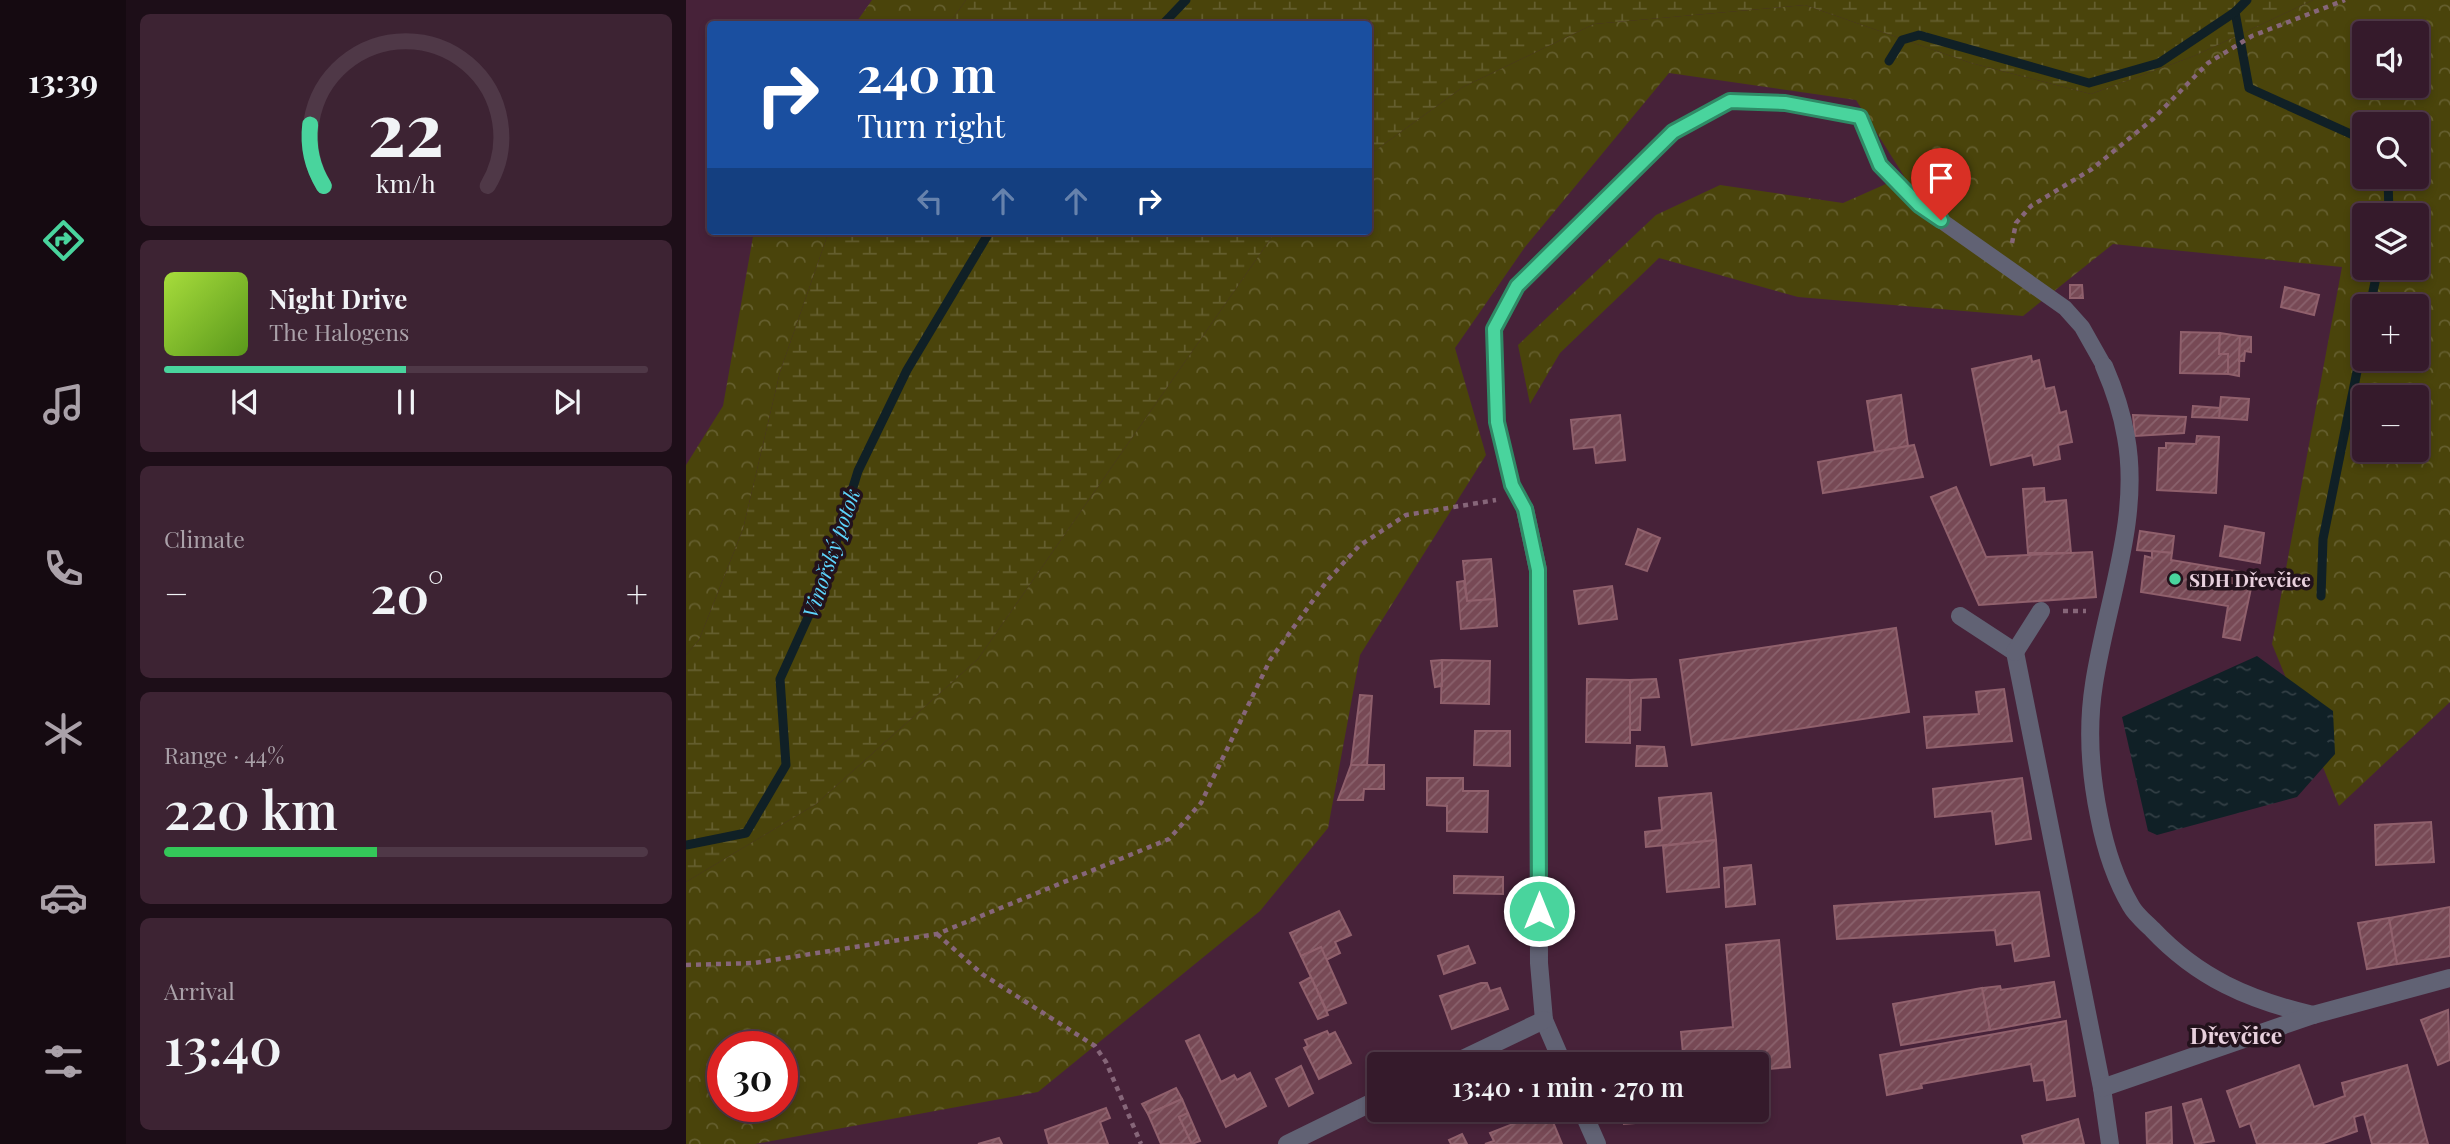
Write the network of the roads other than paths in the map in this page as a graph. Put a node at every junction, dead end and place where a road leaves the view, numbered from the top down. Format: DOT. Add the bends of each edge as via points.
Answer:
graph roads {
  1 [pos="2104,366"];
  2 [pos="1521,503"];
  3 [pos="2041,611"];
  4 [pos="1960,616"];
  5 [pos="2015,652"];
  6 [pos="2450,978"];
  7 [pos="2314,1015"];
  8 [pos="1544,1020"];
  9 [pos="1477,1052"];
  10 [pos="1558,1052"];
  11 [pos="2102,1088"];
  12 [pos="1367,1105"];
  13 [pos="1587,1122"];
  14 [pos="1287,1144"];
  15 [pos="1597,1144"];
  16 [pos="2110,1144"];
  1 -- 2 [label="lane" via="2066,307 1919,205 1880,165 1860,117 1785,103 1730,101 1673,132 1517,286 1494,329 1497,422"];
  1 -- 7 [label="street" via="2127,439 2129,487 2094,685 2090,735 2093,785 2104,839 2132,908 2176,955 2229,988 2266,1004"];
  2 -- 8 [label="street" via="1538,570 1539,963"];
  3 -- 5 [label="street"];
  4 -- 5 [label="street"];
  5 -- 11 [label="street"];
  6 -- 7 [label="street"];
  7 -- 11 [label="street"];
  8 -- 9 [label="street"];
  8 -- 10 [label="street"];
  11 -- 16 [label="street"];
  12 -- 14 [label="street"];
  13 -- 15 [label="street"];
}
